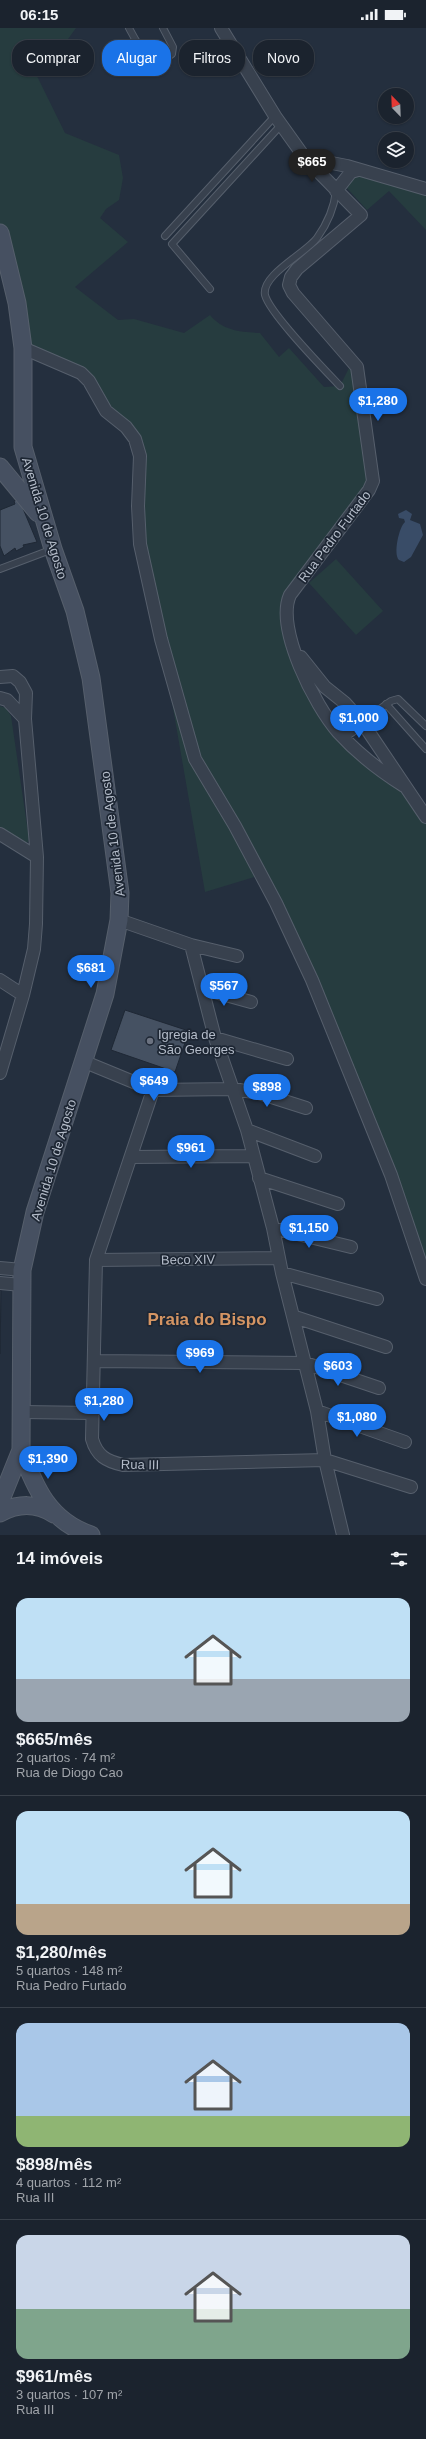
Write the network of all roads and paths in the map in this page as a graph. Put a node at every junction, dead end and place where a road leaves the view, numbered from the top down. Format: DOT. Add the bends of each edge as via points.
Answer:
graph roads {
  1 [pos="129,28"];
  2 [pos="163,28"];
  3 [pos="221,28"];
  4 [pos="278,120"];
  5 [pos="305,158"];
  6 [pos="358,170"];
  7 [pos="426,189"];
  8 [pos="336,191"];
  9 [pos="0,233"];
  10 [pos="164,236"];
  11 [pos="210,289"];
  12 [pos="23,348"];
  13 [pos="340,386"];
  14 [pos="0,467"];
  15 [pos="44,521"];
  16 [pos="53,549"];
  17 [pos="0,569"];
  18 [pos="293,649"];
  19 [pos="0,677"];
  20 [pos="337,696"];
  21 [pos="0,698"];
  22 [pos="386,704"];
  23 [pos="324,711"];
  24 [pos="25,719"];
  25 [pos="362,722"];
  26 [pos="426,726"];
  27 [pos="342,736"];
  28 [pos="426,749"];
  29 [pos="404,786"];
  30 [pos="426,817"];
  31 [pos="0,834"];
  32 [pos="37,857"];
  33 [pos="120,920"];
  34 [pos="192,945"];
  35 [pos="237,956"];
  36 [pos="0,980"];
  37 [pos="204,989"];
  38 [pos="23,995"];
  39 [pos="251,1002"];
  40 [pos="215,1038"];
  41 [pos="287,1059"];
  42 [pos="85,1062"];
  43 [pos="0,1073"];
  44 [pos="233,1089"];
  45 [pos="153,1090"];
  46 [pos="306,1108"];
  47 [pos="247,1130"];
  48 [pos="252,1156"];
  49 [pos="315,1156"];
  50 [pos="131,1157"];
  51 [pos="259,1178"];
  52 [pos="338,1204"];
  53 [pos="273,1228"];
  54 [pos="351,1247"];
  55 [pos="279,1258"];
  56 [pos="96,1260"];
  57 [pos="0,1268"];
  58 [pos="282,1273"];
  59 [pos="22,1278"];
  60 [pos="426,1278"];
  61 [pos="0,1283"];
  62 [pos="377,1299"];
  63 [pos="295,1317"];
  64 [pos="386,1347"];
  65 [pos="95,1361"];
  66 [pos="305,1363"];
  67 [pos="379,1388"];
  68 [pos="318,1411"];
  69 [pos="23,1412"];
  70 [pos="93,1413"];
  71 [pos="406,1442"];
  72 [pos="21,1450"];
  73 [pos="325,1460"];
  74 [pos="411,1487"];
  75 [pos="0,1502"];
  76 [pos="0,1513"];
  77 [pos="60,1518"];
  78 [pos="71,1535"];
  79 [pos="91,1535"];
  80 [pos="343,1535"];
  1 -- 2 [label="lane" via="151,60 160,61 172,54 173,47"];
  3 -- 4 [label="street"];
  4 -- 5 [label="street"];
  4 -- 10 [label="lane"];
  4 -- 11 [label="lane" via="172,244"];
  5 -- 6 [label="street"];
  5 -- 8 [label="street"];
  6 -- 7 [label="street"];
  6 -- 8 [label="street" via="351,172"];
  8 -- 13 [label="lane" via="334,209 316,239 274,275 266,284 265,294 296,338"];
  8 -- 18 [label="street, Rua Pedro Furtado" via="361,215 297,268 290,281 298,301 357,367 373,481 370,490 290,595 286,610"];
  9 -- 12 [label="street, Avenida 10 de Agosto" via="17,303"];
  12 -- 15 [label="street, Avenida 10 de Agosto" via="23,447"];
  12 -- 60 [label="street" via="81,373 106,411 126,427 135,439 140,456 140,544 161,639 195,759 235,826 312,980 390,1175"];
  14 -- 15 [label="street"];
  15 -- 16 [label="street, Avenida 10 de Agosto"];
  16 -- 17 [label="lane"];
  16 -- 33 [label="street, Avenida 10 de Agosto" via="76,611 91,678 118,867"];
  18 -- 20 [label="street, Rua Pedro Furtado" via="325,687"];
  18 -- 23 [label="street, Rua Pedro Furtado"];
  19 -- 24 [label="street" via="13,676 20,682 26,693"];
  20 -- 23 [label="street"];
  20 -- 25 [label="street, Rua Pedro Furtado"];
  21 -- 24 [label="street" via="10,703"];
  22 -- 25 [label="lane"];
  22 -- 26 [label="lane" via="398,699 402,701"];
  22 -- 28 [label="lane"];
  23 -- 27 [label="street, Rua Pedro Furtado"];
  24 -- 32 [label="street"];
  25 -- 27 [label="street"];
  25 -- 29 [label="street, Rua Pedro Furtado"];
  27 -- 29 [label="street, Rua Pedro Furtado" via="375,766"];
  29 -- 30 [label="street, Rua Pedro Furtado"];
  31 -- 32 [label="street"];
  32 -- 38 [label="street" via="34,949"];
  33 -- 34 [label="street"];
  33 -- 42 [label="street, Avenida 10 de Agosto" via="105,994"];
  34 -- 35 [label="street"];
  34 -- 37 [label="street"];
  36 -- 38 [label="street"];
  37 -- 39 [label="street"];
  37 -- 40 [label="street"];
  38 -- 43 [label="street"];
  40 -- 41 [label="street"];
  40 -- 44 [label="street"];
  42 -- 45 [label="street"];
  42 -- 59 [label="street, Avenida 10 de Agosto" via="58,1134 37,1205"];
  44 -- 45 [label="street"];
  44 -- 46 [label="street" via="259,1093"];
  44 -- 47 [label="street"];
  45 -- 50 [label="street, Rua III"];
  47 -- 48 [label="street"];
  47 -- 49 [label="street"];
  48 -- 50 [label="street"];
  48 -- 51 [label="street"];
  50 -- 56 [label="street, Rua III"];
  51 -- 52 [label="street"];
  51 -- 53 [label="street"];
  53 -- 54 [label="street"];
  53 -- 55 [label="street"];
  55 -- 56 [label="street, Beco XIV"];
  55 -- 58 [label="street"];
  56 -- 65 [label="street, Rua III"];
  57 -- 59 [label="street"];
  58 -- 62 [label="street"];
  58 -- 63 [label="street"];
  59 -- 61 [label="street"];
  59 -- 69 [label="street, Avenida 10 de Agosto"];
  63 -- 64 [label="street"];
  63 -- 66 [label="street"];
  65 -- 66 [label="street"];
  65 -- 70 [label="street, Rua III"];
  66 -- 67 [label="street"];
  66 -- 68 [label="street"];
  68 -- 71 [label="street"];
  68 -- 73 [label="street"];
  69 -- 70 [label="street"];
  69 -- 72 [label="street, Avenida 10 de Agosto"];
  70 -- 73 [label="street, Rua III" via="94,1447 102,1458 123,1465"];
  72 -- 75 [label="street, Avenida 10 de Agosto"];
  72 -- 77 [label="street" via="35,1486"];
  73 -- 74 [label="street, Rua III"];
  73 -- 80 [label="street"];
  76 -- 77 [label="street" via="16,1506 31,1505 47,1509"];
  77 -- 78 [label="street"];
  77 -- 79 [label="street"];
}
